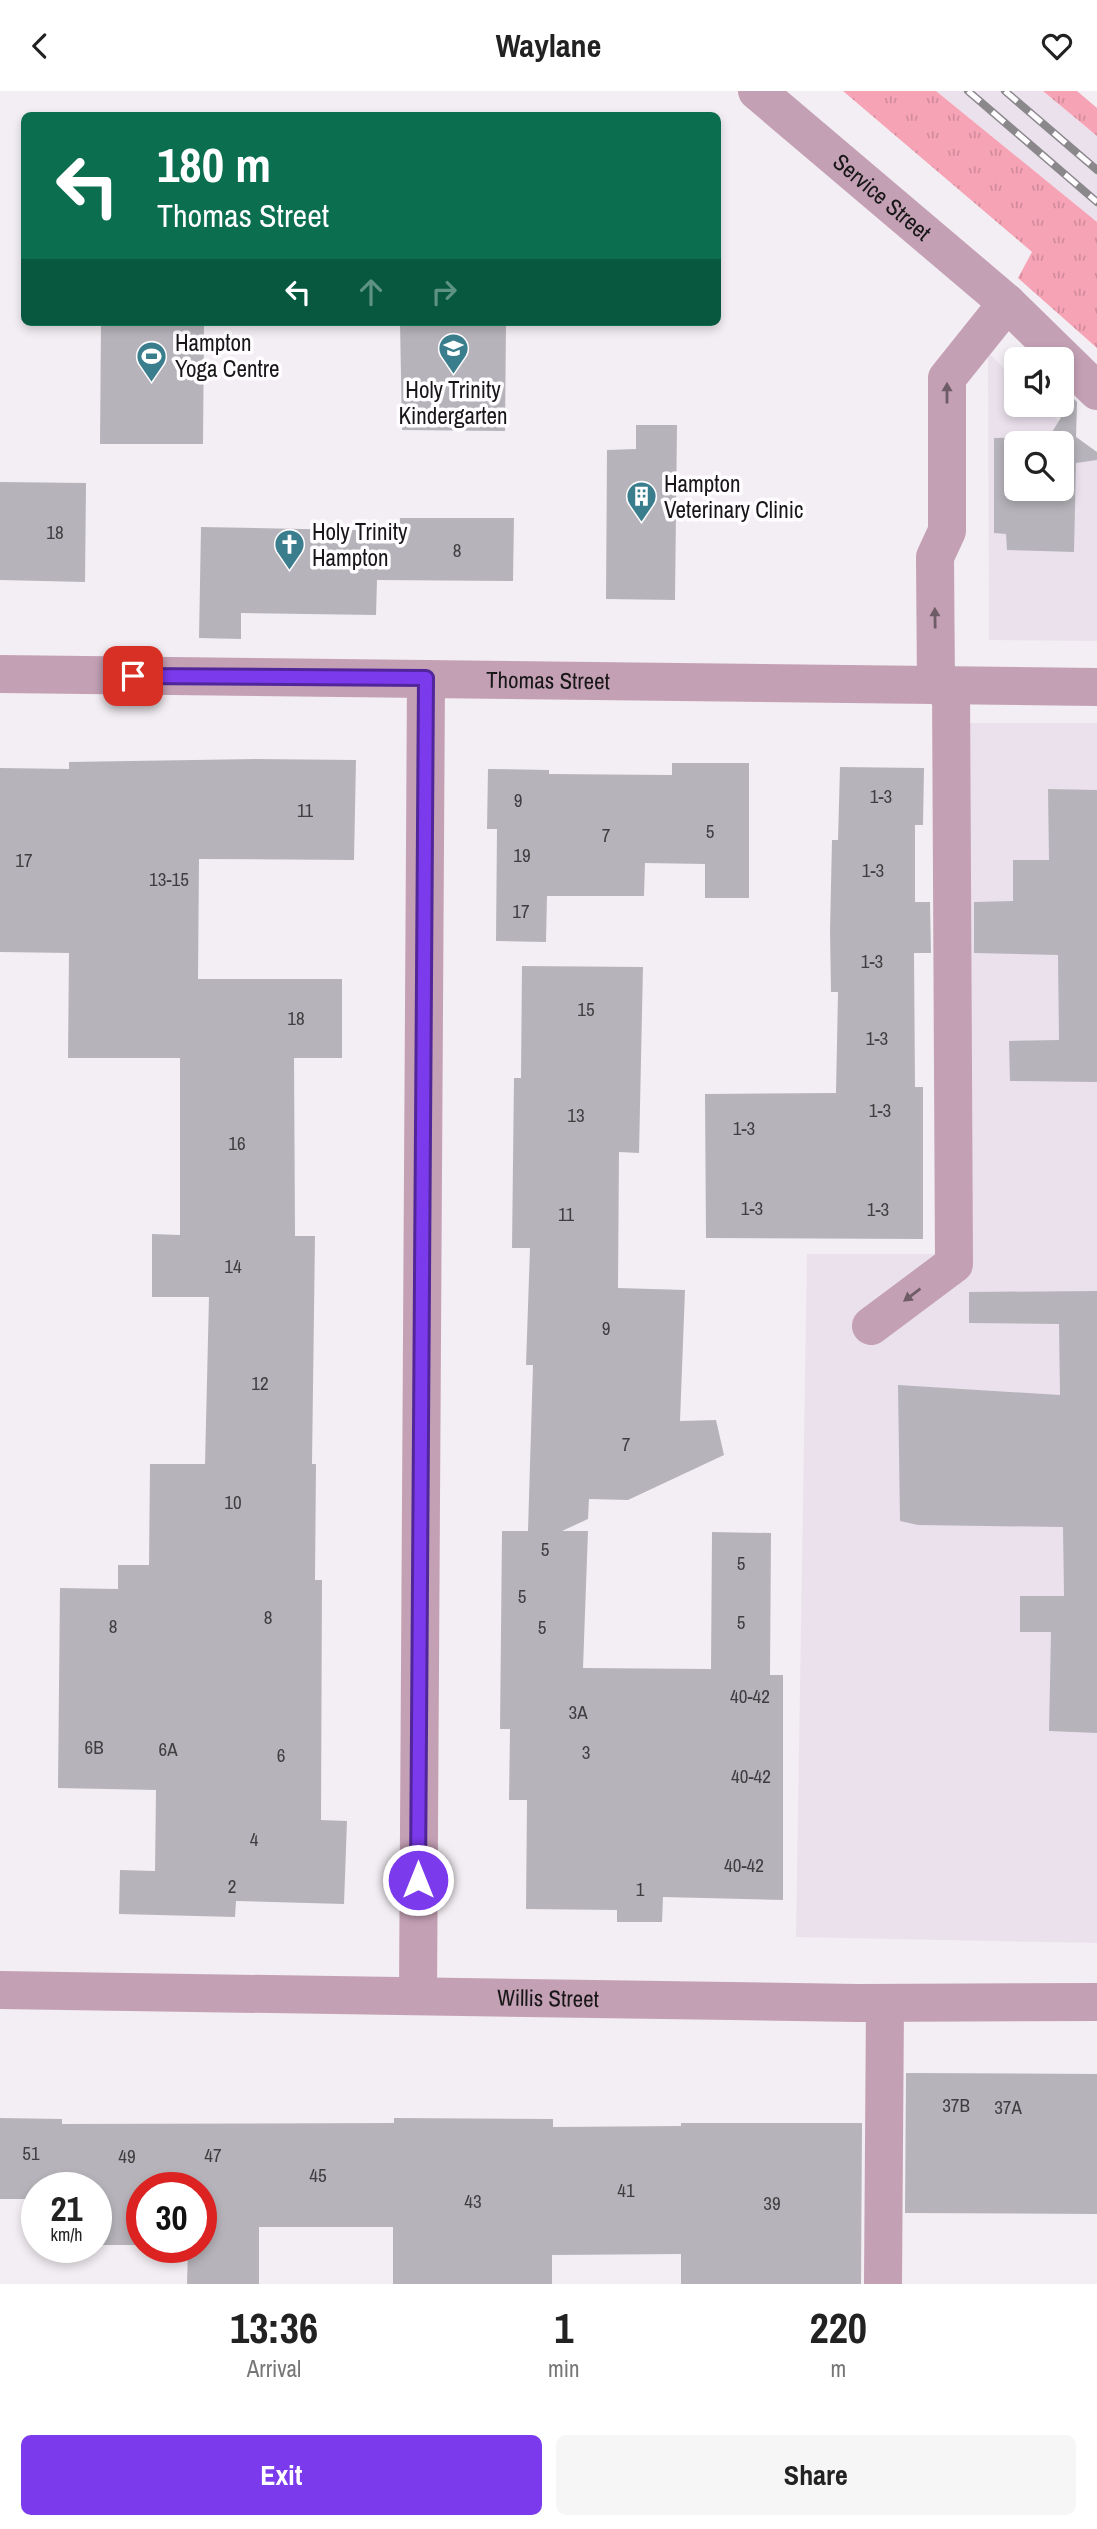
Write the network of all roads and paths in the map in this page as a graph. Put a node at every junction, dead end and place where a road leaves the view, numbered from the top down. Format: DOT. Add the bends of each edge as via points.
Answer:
graph roads {
  1 [pos="757,91"];
  2 [pos="1007,303"];
  3 [pos="1097,364"];
  4 [pos="1097,391"];
  5 [pos="0,674"];
  6 [pos="426,678"];
  7 [pos="943,686"];
  8 [pos="1097,687"];
  9 [pos="871,1326"];
  10 [pos="0,1990"];
  11 [pos="418,1996"];
  12 [pos="1097,2002"];
  13 [pos="885,2003"];
  14 [pos="883,2284"];
  1 -- 2 [label="street, Service Street"];
  2 -- 3 [label="street, Service Street"];
  2 -- 4 [label="street, Service Street"];
  7 -- 2 [label="street, one-way" via="935,557 947,531 947,378"];
  5 -- 6 [label="street, Thomas Street"];
  6 -- 7 [label="street, Thomas Street"];
  6 -- 11 [label="street"];
  7 -- 8 [label="street, Thomas Street"];
  7 -- 9 [label="street, one-way" via="954,1264"];
  10 -- 11 [label="street, Willis Street"];
  11 -- 13 [label="street, Willis Street"];
  12 -- 13 [label="street, Willis Street"];
  13 -- 14 [label="street"];
}
